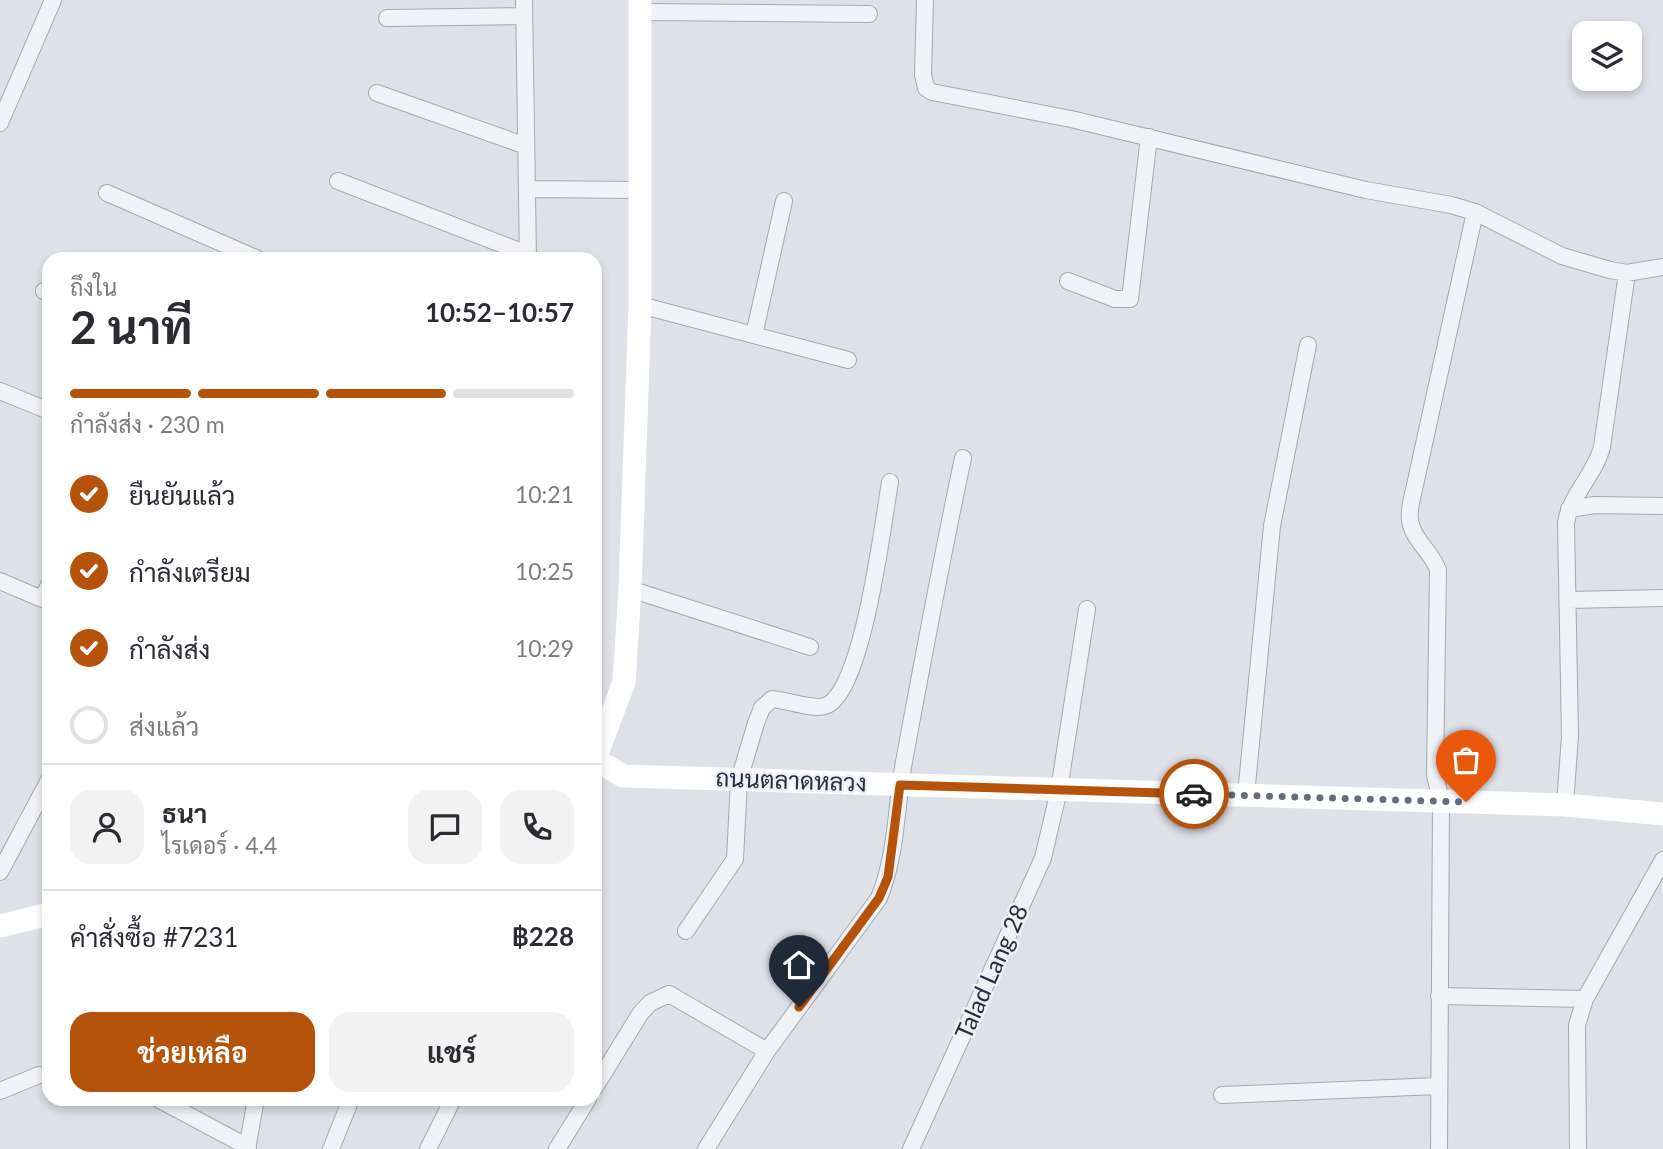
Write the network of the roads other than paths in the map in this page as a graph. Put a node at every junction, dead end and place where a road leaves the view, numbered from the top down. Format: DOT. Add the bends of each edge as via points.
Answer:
graph roads {
  1 [pos="52,0"];
  2 [pos="925,0"];
  3 [pos="640,6"];
  4 [pos="760,6"];
  5 [pos="524,8"];
  6 [pos="869,14"];
  7 [pos="387,18"];
  8 [pos="377,93"];
  9 [pos="0,123"];
  10 [pos="1149,137"];
  11 [pos="526,146"];
  12 [pos="338,181"];
  13 [pos="527,189"];
  14 [pos="640,190"];
  15 [pos="107,192"];
  16 [pos="784,201"];
  17 [pos="1475,212"];
  18 [pos="242,252"];
  19 [pos="515,252"];
  20 [pos="527,252"];
  21 [pos="1663,267"];
  22 [pos="1627,273"];
  23 [pos="1068,281"];
  24 [pos="640,305"];
  25 [pos="754,335"];
  26 [pos="1308,345"];
  27 [pos="848,360"];
  28 [pos="0,391"];
  29 [pos="42,408"];
  30 [pos="963,458"];
  31 [pos="890,482"];
  32 [pos="1663,506"];
  33 [pos="1569,509"];
  34 [pos="0,580"];
  35 [pos="630,589"];
  36 [pos="42,598"];
  37 [pos="1663,598"];
  38 [pos="1568,600"];
  39 [pos="1087,609"];
  40 [pos="810,647"];
  41 [pos="602,740"];
  42 [pos="602,763"];
  43 [pos="739,780"];
  44 [pos="900,785"];
  45 [pos="1059,790"];
  46 [pos="42,793"];
  47 [pos="1246,795"];
  48 [pos="1441,801"];
  49 [pos="1565,805"];
  50 [pos="1663,814"];
  51 [pos="1663,860"];
  52 [pos="0,872"];
  53 [pos="42,916"];
  54 [pos="0,926"];
  55 [pos="686,931"];
  56 [pos="1439,996"];
  57 [pos="1585,999"];
  58 [pos="767,1051"];
  59 [pos="39,1075"];
  60 [pos="602,1076"];
  61 [pos="1437,1086"];
  62 [pos="0,1091"];
  63 [pos="1222,1095"];
  64 [pos="171,1106"];
  65 [pos="255,1106"];
  66 [pos="348,1106"];
  67 [pos="450,1106"];
  68 [pos="584,1106"];
  69 [pos="247,1148"];
  70 [pos="331,1149"];
  71 [pos="428,1149"];
  72 [pos="557,1149"];
  73 [pos="706,1149"];
  74 [pos="911,1149"];
  75 [pos="1438,1149"];
  76 [pos="1578,1149"];
  1 -- 9 [label="street"];
  2 -- 10 [label="street" via="923,75 928,91"];
  3 -- 4 [label="street"];
  3 -- 14 [label="street"];
  4 -- 6 [label="street"];
  5 -- 7 [label="street"];
  5 -- 11 [label="street"];
  8 -- 11 [label="street"];
  10 -- 17 [label="street"];
  10 -- 23 [label="street" via="1130,299 1115,299"];
  11 -- 13 [label="street"];
  12 -- 19 [label="street"];
  13 -- 14 [label="street"];
  13 -- 20 [label="street"];
  14 -- 24 [label="street"];
  15 -- 18 [label="street"];
  16 -- 25 [label="street"];
  17 -- 22 [label="street" via="1562,256"];
  17 -- 48 [label="street" via="1409,520 1438,570 1435,775"];
  21 -- 22 [label="street"];
  22 -- 33 [label="street" via="1602,447"];
  24 -- 25 [label="street"];
  24 -- 35 [label="street"];
  25 -- 27 [label="street"];
  26 -- 47 [label="street" via="1272,526"];
  28 -- 29 [label="street"];
  30 -- 44 [label="street"];
  31 -- 43 [label="street" via="868,614 844,686 821,708 781,699 766,702"];
  32 -- 33 [label="street"];
  33 -- 38 [label="street"];
  34 -- 36 [label="street"];
  35 -- 40 [label="street"];
  35 -- 41 [label="street" via="624,682"];
  37 -- 38 [label="street"];
  38 -- 49 [label="street" via="1570,736"];
  39 -- 45 [label="street, Talad Lang 28"];
  42 -- 43 [label="street, ถนนตลาดหลวง" via="623,776"];
  43 -- 44 [label="street, ถนนตลาดหลวง"];
  43 -- 55 [label="street" via="735,859"];
  44 -- 45 [label="street, ถนนตลาดหลวง"];
  44 -- 58 [label="street" via="888,877 879,898"];
  45 -- 47 [label="street, ถนนตลาดหลวง"];
  45 -- 74 [label="street, Talad Lang 28" via="1043,858"];
  46 -- 52 [label="street"];
  47 -- 48 [label="street, ถนนตลาดหลวง"];
  48 -- 49 [label="street, ถนนตลาดหลวง"];
  48 -- 56 [label="street"];
  49 -- 50 [label="street, ถนนตลาดหลวง"];
  51 -- 57 [label="street"];
  53 -- 54 [label="street"];
  56 -- 57 [label="street"];
  56 -- 61 [label="street"];
  57 -- 76 [label="street" via="1577,1025"];
  58 -- 60 [label="street" via="669,994 640,1014"];
  58 -- 73 [label="street"];
  59 -- 62 [label="street"];
  61 -- 63 [label="street"];
  61 -- 75 [label="street"];
  64 -- 69 [label="street"];
  65 -- 69 [label="street"];
  66 -- 70 [label="street"];
  67 -- 71 [label="street"];
  68 -- 72 [label="street"];
}
